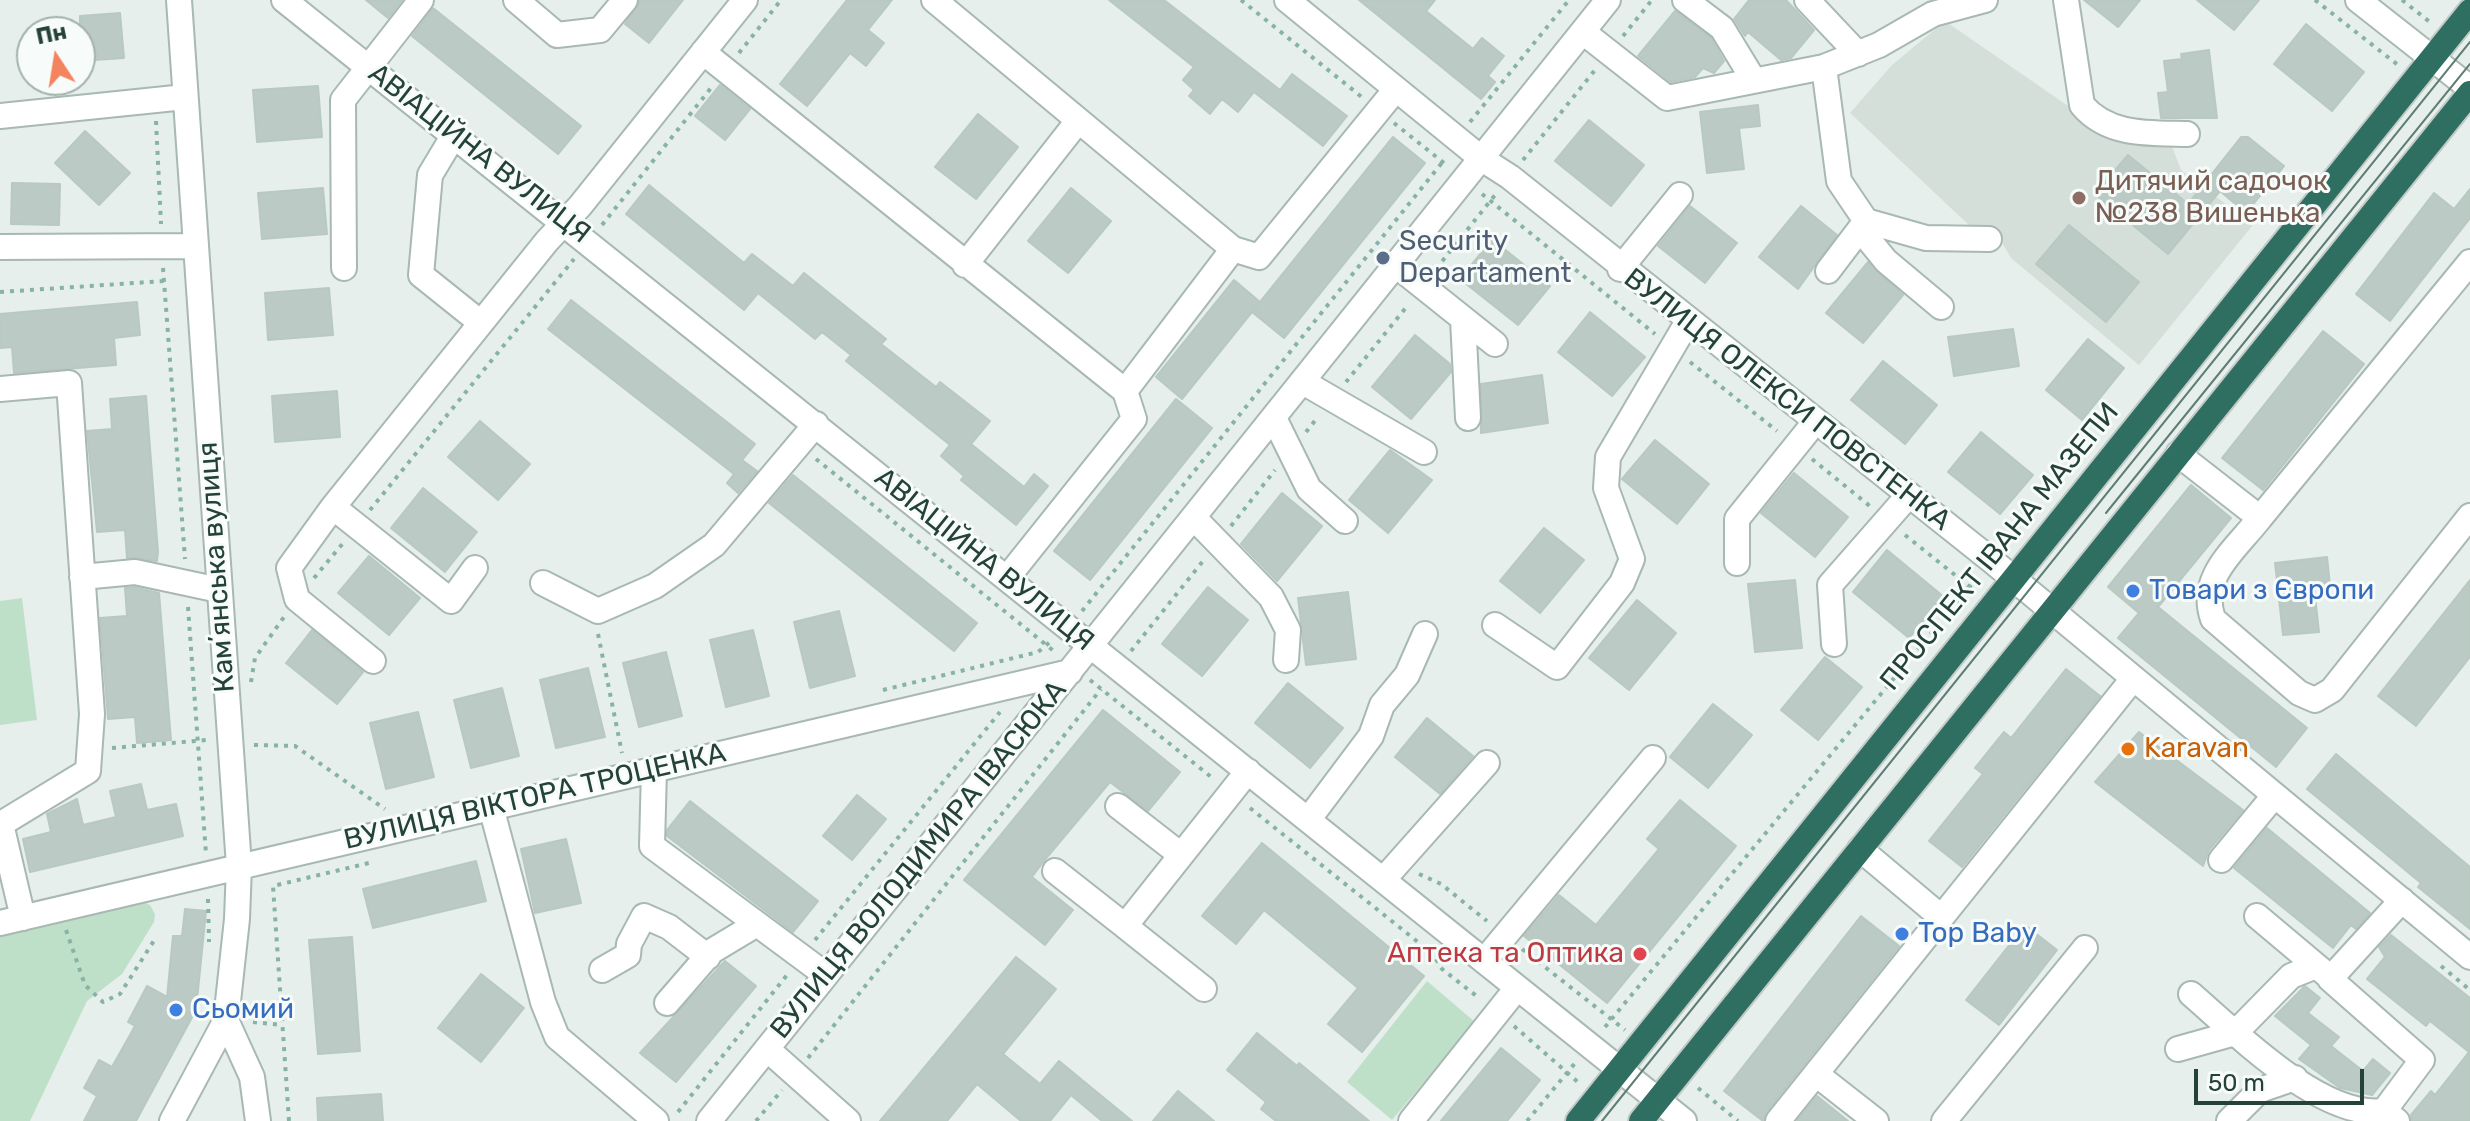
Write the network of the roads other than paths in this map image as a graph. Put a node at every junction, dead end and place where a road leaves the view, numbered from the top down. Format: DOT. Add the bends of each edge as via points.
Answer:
graph roads {
  1 [pos="179,0"];
  2 [pos="284,0"];
  3 [pos="421,0"];
  4 [pos="516,0"];
  5 [pos="625,0"];
  6 [pos="745,0"];
  7 [pos="934,0"];
  8 [pos="1287,0"];
  9 [pos="1608,0"];
  10 [pos="1685,0"];
  11 [pos="1807,0"];
  12 [pos="1985,0"];
  13 [pos="2066,0"];
  14 [pos="2358,0"];
  15 [pos="2470,11"];
  16 [pos="1583,32"];
  17 [pos="703,52"];
  18 [pos="1858,54"];
  19 [pos="2433,58"];
  20 [pos="367,65"];
  21 [pos="1824,67"];
  22 [pos="1753,79"];
  23 [pos="1396,89"];
  24 [pos="2470,90"];
  25 [pos="185,97"];
  26 [pos="0,116"];
  27 [pos="1078,121"];
  28 [pos="2187,134"];
  29 [pos="454,135"];
  30 [pos="1482,159"];
  31 [pos="1680,195"];
  32 [pos="564,222"];
  33 [pos="1863,225"];
  34 [pos="1989,239"];
  35 [pos="194,246"];
  36 [pos="0,247"];
  37 [pos="1233,249"];
  38 [pos="2470,262"];
  39 [pos="965,265"];
  40 [pos="1396,265"];
  41 [pos="344,268"];
  42 [pos="1620,269"];
  43 [pos="1828,271"];
  44 [pos="1941,307"];
  45 [pos="1463,319"];
  46 [pos="1688,321"];
  47 [pos="481,323"];
  48 [pos="1495,344"];
  49 [pos="1303,382"];
  50 [pos="0,389"];
  51 [pos="1125,391"];
  52 [pos="1274,418"];
  53 [pos="1468,418"];
  54 [pos="1815,422"];
  55 [pos="816,424"];
  56 [pos="1424,452"];
  57 [pos="2178,454"];
  58 [pos="1908,496"];
  59 [pos="333,507"];
  60 [pos="2470,516"];
  61 [pos="1194,518"];
  62 [pos="2260,518"];
  63 [pos="1345,521"];
  64 [pos="1737,563"];
  65 [pos="475,568"];
  66 [pos="82,577"];
  67 [pos="1007,578"];
  68 [pos="2011,579"];
  69 [pos="543,583"];
  70 [pos="219,590"];
  71 [pos="2049,612"];
  72 [pos="1495,625"];
  73 [pos="1425,634"];
  74 [pos="1834,644"];
  75 [pos="1091,646"];
  76 [pos="1286,660"];
  77 [pos="373,661"];
  78 [pos="1072,670"];
  79 [pos="2132,680"];
  80 [pos="1653,758"];
  81 [pos="1487,763"];
  82 [pos="654,769"];
  83 [pos="1248,771"];
  84 [pos="2274,796"];
  85 [pos="1118,806"];
  86 [pos="491,807"];
  87 [pos="1308,820"];
  88 [pos="0,824"];
  89 [pos="1860,849"];
  90 [pos="1181,855"];
  91 [pos="2221,860"];
  92 [pos="239,866"];
  93 [pos="1055,871"];
  94 [pos="1383,880"];
  95 [pos="2402,900"];
  96 [pos="2257,916"];
  97 [pos="1941,917"];
  98 [pos="12,921"];
  99 [pos="757,924"];
  100 [pos="1125,926"];
  101 [pos="2085,948"];
  102 [pos="708,957"];
  103 [pos="2470,957"];
  104 [pos="1484,961"];
  105 [pos="602,970"];
  106 [pos="2323,972"];
  107 [pos="826,975"];
  108 [pos="1517,988"];
  109 [pos="1204,989"];
  110 [pos="2191,994"];
  111 [pos="667,1003"];
  112 [pos="226,1020"];
  113 [pos="2235,1033"];
  114 [pos="767,1049"];
  115 [pos="2178,1049"];
  116 [pos="1620,1070"];
  117 [pos="1816,1074"];
  118 [pos="2295,1078"];
  119 [pos="1658,1100"];
  120 [pos="2390,1116"];
  121 [pos="713,1119"];
  122 [pos="172,1121"];
  123 [pos="258,1121"];
  124 [pos="656,1121"];
  125 [pos="848,1121"];
  126 [pos="1411,1121"];
  127 [pos="1578,1121"];
  128 [pos="1641,1121"];
  129 [pos="1684,1121"];
  130 [pos="1778,1121"];
  131 [pos="1876,1121"];
  132 [pos="1944,1121"];
  133 [pos="2229,1121"];
  1 -- 25 [label="street, Камʼянська вулиця"];
  2 -- 20 [label="street, АВІАЦІЙНА ВУЛИЦЯ"];
  3 -- 20 [label="street"];
  4 -- 5 [label="street" via="557,35 600,30"];
  6 -- 17 [label="street"];
  7 -- 27 [label="street"];
  8 -- 23 [label="street, ВУЛИЦЯ ОЛЕКСИ ПОВСТЕНКА"];
  9 -- 16 [label="street, ВУЛИЦЯ ВОЛОДИМИРА ІВАСЮКА"];
  10 -- 22 [label="street" via="1722,28"];
  11 -- 18 [label="street"];
  12 -- 18 [label="street" via="1933,14"];
  13 -- 28 [label="street" via="2082,105 2112,127"];
  14 -- 19 [label="street"];
  15 -- 19 [label="highway, ПРОСПЕКТ ІВАНА МАЗЕПИ"];
  16 -- 22 [label="street" via="1667,98"];
  16 -- 30 [label="street, ВУЛИЦЯ ВОЛОДИМИРА ІВАСЮКА"];
  17 -- 32 [label="street"];
  17 -- 39 [label="street"];
  18 -- 21 [label="street"];
  19 -- 24 [label="street"];
  19 -- 68 [label="highway, ПРОСПЕКТ ІВАНА МАЗЕПИ"];
  20 -- 29 [label="street, АВІАЦІЙНА ВУЛИЦЯ"];
  20 -- 41 [label="street" via="343,100"];
  21 -- 22 [label="street"];
  21 -- 33 [label="street" via="1839,181"];
  23 -- 30 [label="street, ВУЛИЦЯ ОЛЕКСИ ПОВСТЕНКА"];
  23 -- 37 [label="street" via="1259,257"];
  24 -- 57 [label="highway"];
  25 -- 26 [label="street"];
  25 -- 35 [label="street, Камʼянська вулиця"];
  27 -- 37 [label="street"];
  27 -- 39 [label="street"];
  29 -- 32 [label="street, АВІАЦІЙНА ВУЛИЦЯ"];
  29 -- 47 [label="street" via="430,175 421,275"];
  30 -- 40 [label="street, ВУЛИЦЯ ВОЛОДИМИРА ІВАСЮКА"];
  30 -- 42 [label="street, ВУЛИЦЯ ОЛЕКСИ ПОВСТЕНКА"];
  31 -- 42 [label="street"];
  32 -- 47 [label="street"];
  32 -- 55 [label="street, АВІАЦІЙНА ВУЛИЦЯ"];
  33 -- 34 [label="street" via="1926,238"];
  33 -- 43 [label="street"];
  33 -- 44 [label="street" via="1886,261"];
  35 -- 36 [label="street"];
  35 -- 70 [label="street, Камʼянська вулиця"];
  37 -- 51 [label="street"];
  38 -- 62 [label="street"];
  39 -- 51 [label="street"];
  40 -- 45 [label="street"];
  40 -- 49 [label="street, ВУЛИЦЯ ВОЛОДИМИРА ІВАСЮКА"];
  42 -- 46 [label="street, ВУЛИЦЯ ОЛЕКСИ ПОВСТЕНКА"];
  45 -- 48 [label="street"];
  45 -- 53 [label="street"];
  46 -- 54 [label="street, ВУЛИЦЯ ОЛЕКСИ ПОВСТЕНКА"];
  46 -- 72 [label="street" via="1608,457 1606,488 1632,559 1622,583 1557,667"];
  47 -- 59 [label="street"];
  49 -- 52 [label="street, ВУЛИЦЯ ВОЛОДИМИРА ІВАСЮКА"];
  49 -- 56 [label="street"];
  50 -- 66 [label="street" via="69,383"];
  51 -- 67 [label="street" via="1134,419"];
  52 -- 61 [label="street, ВУЛИЦЯ ВОЛОДИМИРА ІВАСЮКА"];
  52 -- 63 [label="street" via="1309,489"];
  54 -- 58 [label="street, ВУЛИЦЯ ОЛЕКСИ ПОВСТЕНКА"];
  54 -- 64 [label="street" via="1737,519"];
  55 -- 67 [label="street, АВІАЦІЙНА ВУЛИЦЯ"];
  55 -- 69 [label="street" via="714,545 655,586 598,611"];
  57 -- 62 [label="street"];
  57 -- 71 [label="highway"];
  58 -- 68 [label="street, ВУЛИЦЯ ОЛЕКСИ ПОВСТЕНКА"];
  58 -- 74 [label="street" via="1830,585"];
  59 -- 65 [label="street" via="451,601"];
  59 -- 77 [label="street" via="289,568 297,599"];
  60 -- 62 [label="street" via="2332,690 2315,700 2299,693 2213,619 2207,603 2209,584"];
  61 -- 75 [label="street, ВУЛИЦЯ ВОЛОДИМИРА ІВАСЮКА"];
  61 -- 76 [label="street" via="1271,597 1288,630"];
  66 -- 70 [label="street" via="135,572"];
  66 -- 88 [label="street" via="92,714 88,771"];
  67 -- 75 [label="street, АВІАЦІЙНА ВУЛИЦЯ"];
  68 -- 71 [label="street, ВУЛИЦЯ ОЛЕКСИ ПОВСТЕНКА"];
  68 -- 116 [label="highway, ПРОСПЕКТ ІВАНА МАЗЕПИ"];
  70 -- 92 [label="street, Камʼянська вулиця"];
  71 -- 79 [label="street, ВУЛИЦЯ ОЛЕКСИ ПОВСТЕНКА"];
  71 -- 89 [label="highway"];
  73 -- 87 [label="street" via="1407,675 1382,705 1371,736"];
  75 -- 78 [label="street, ВУЛИЦЯ ВОЛОДИМИРА ІВАСЮКА"];
  75 -- 83 [label="street, АВІАЦІЙНА ВУЛИЦЯ"];
  78 -- 82 [label="street, ВУЛИЦЯ ВІКТОРА ТРОЦЕНКА"];
  78 -- 107 [label="street, ВУЛИЦЯ ВОЛОДИМИРА ІВАСЮКА"];
  79 -- 84 [label="street, ВУЛИЦЯ ОЛЕКСИ ПОВСТЕНКА"];
  79 -- 97 [label="street"];
  80 -- 104 [label="street"];
  81 -- 94 [label="street"];
  82 -- 86 [label="street, ВУЛИЦЯ ВІКТОРА ТРОЦЕНКА"];
  82 -- 99 [label="street" via="652,846"];
  83 -- 87 [label="street, АВІАЦІЙНА ВУЛИЦЯ"];
  83 -- 90 [label="street"];
  84 -- 91 [label="street"];
  84 -- 95 [label="street, ВУЛИЦЯ ОЛЕКСИ ПОВСТЕНКА"];
  85 -- 90 [label="street"];
  86 -- 92 [label="street, ВУЛИЦЯ ВІКТОРА ТРОЦЕНКА"];
  86 -- 124 [label="street" via="557,1037"];
  87 -- 94 [label="street, АВІАЦІЙНА ВУЛИЦЯ"];
  88 -- 98 [label="street"];
  89 -- 97 [label="street"];
  89 -- 119 [label="highway"];
  90 -- 100 [label="street"];
  92 -- 98 [label="street, ВУЛИЦЯ ВІКТОРА ТРОЦЕНКА"];
  92 -- 112 [label="street, Камʼянська вулиця"];
  93 -- 100 [label="street"];
  94 -- 104 [label="street, АВІАЦІЙНА ВУЛИЦЯ"];
  95 -- 103 [label="street, ВУЛИЦЯ ОЛЕКСИ ПОВСТЕНКА"];
  95 -- 106 [label="street"];
  96 -- 106 [label="street"];
  97 -- 117 [label="street"];
  99 -- 102 [label="street"];
  99 -- 107 [label="street"];
  100 -- 109 [label="street"];
  101 -- 132 [label="street"];
  102 -- 105 [label="street" via="669,927 644,916 628,955"];
  102 -- 111 [label="street"];
  104 -- 108 [label="street, АВІАЦІЙНА ВУЛИЦЯ"];
  106 -- 113 [label="street" via="2291,976"];
  106 -- 120 [label="street" via="2422,1060"];
  107 -- 114 [label="street, ВУЛИЦЯ ВОЛОДИМИРА ІВАСЮКА"];
  108 -- 116 [label="street, АВІАЦІЙНА ВУЛИЦЯ"];
  108 -- 126 [label="street"];
  110 -- 113 [label="street"];
  112 -- 122 [label="street, Камʼянська вулиця"];
  112 -- 123 [label="street" via="252,1077"];
  113 -- 115 [label="street"];
  113 -- 118 [label="street"];
  114 -- 121 [label="street, ВУЛИЦЯ ВОЛОДИМИРА ІВАСЮКА"];
  114 -- 125 [label="street"];
  116 -- 119 [label="street, АВІАЦІЙНА ВУЛИЦЯ"];
  116 -- 127 [label="highway, ПРОСПЕКТ ІВАНА МАЗЕПИ"];
  117 -- 130 [label="street"];
  117 -- 131 [label="street"];
  118 -- 120 [label="street" via="2321,1098"];
  118 -- 133 [label="street" via="2260,1090"];
  119 -- 128 [label="highway"];
  119 -- 129 [label="street, АВІАЦІЙНА ВУЛИЦЯ"];
}
